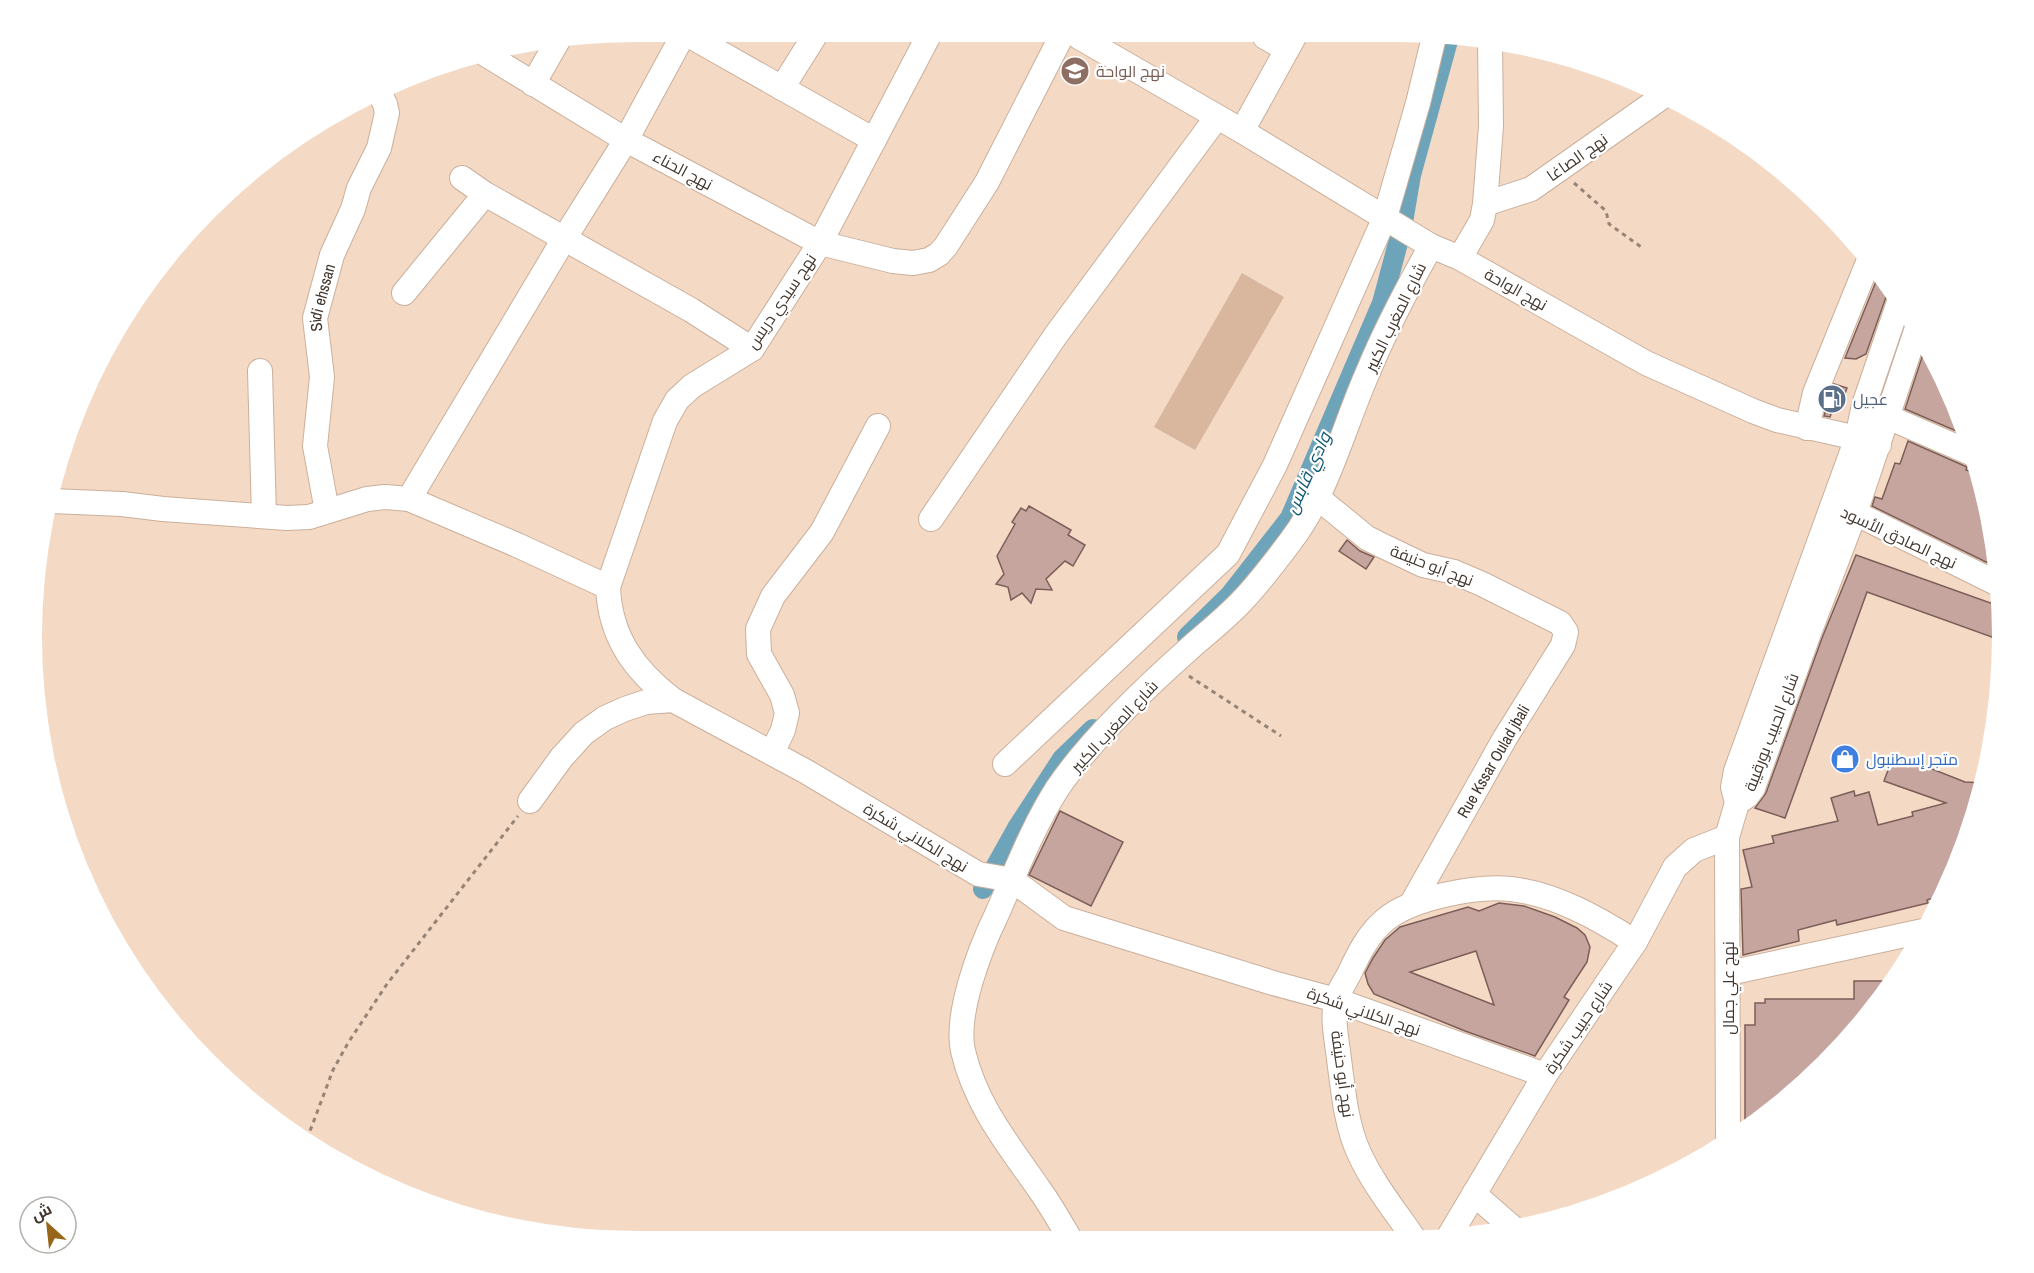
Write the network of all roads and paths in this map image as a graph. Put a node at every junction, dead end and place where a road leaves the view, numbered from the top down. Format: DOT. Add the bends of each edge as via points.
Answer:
graph roads {
  1 [pos="679,42"];
  2 [pos="701,42"];
  3 [pos="811,42"];
  4 [pos="925,42"];
  5 [pos="1058,42"];
  6 [pos="1088,42"];
  7 [pos="1290,43"];
  8 [pos="1433,43"];
  9 [pos="555,48"];
  10 [pos="1490,49"];
  11 [pos="494,59"];
  12 [pos="533,84"];
  13 [pos="782,88"];
  14 [pos="383,99"];
  15 [pos="1656,101"];
  16 [pos="1217,117"];
  17 [pos="1242,131"];
  18 [pos="626,140"];
  19 [pos="874,140"];
  20 [pos="1559,171"];
  21 [pos="462,178"];
  22 [pos="485,194"];
  23 [pos="1485,204"];
  24 [pos="1385,217"];
  25 [pos="564,239"];
  26 [pos="820,243"];
  27 [pos="1431,246"];
  28 [pos="1644,249"];
  29 [pos="1460,258"];
  30 [pos="1865,270"];
  31 [pos="404,292"];
  32 [pos="1896,312"];
  33 [pos="1913,341"];
  34 [pos="752,350"];
  35 [pos="260,371"];
  36 [pos="1864,405"];
  37 [pos="1888,418"];
  38 [pos="878,426"];
  39 [pos="1807,428"];
  40 [pos="1868,442"];
  41 [pos="1961,449"];
  42 [pos="1318,498"];
  43 [pos="409,499"];
  44 [pos="58,501"];
  45 [pos="1844,510"];
  46 [pos="327,511"];
  47 [pos="264,516"];
  48 [pos="931,519"];
  49 [pos="1989,580"];
  50 [pos="608,587"];
  51 [pos="1554,621"];
  52 [pos="1172,665"];
  53 [pos="673,700"];
  54 [pos="1281,736"];
  55 [pos="772,753"];
  56 [pos="1005,764"];
  57 [pos="530,801"];
  58 [pos="1737,803"];
  59 [pos="1727,837"];
  60 [pos="1012,880"];
  61 [pos="1410,905"];
  62 [pos="1912,933"];
  63 [pos="1635,942"];
  64 [pos="1729,973"];
  65 [pos="1336,1000"];
  66 [pos="1545,1075"];
  67 [pos="1728,1131"];
  68 [pos="309,1133"];
  69 [pos="1474,1194"];
  70 [pos="1505,1221"];
  71 [pos="1454,1228"];
  72 [pos="1065,1231"];
  73 [pos="1409,1231"];
  1 -- 18 [label="street"];
  2 -- 13 [label="street"];
  3 -- 13 [label="street"];
  4 -- 19 [label="street, نهج سيدي دريس"];
  5 -- 26 [label="street, نهج الحناء" via="987,182 939,254 913,263"];
  6 -- 16 [label="street, نهج الواحة"];
  7 -- 17 [label="street"];
  8 -- 24 [label="street"];
  9 -- 12 [label="street"];
  10 -- 23 [label="street" via="1491,126"];
  11 -- 12 [label="street, نهج الحناء"];
  12 -- 18 [label="street, نهج الحناء"];
  13 -- 19 [label="street"];
  14 -- 46 [label="street, Sidi ehssan" via="387,113 382,138 332,255 315,318 322,377 315,446"];
  15 -- 20 [label="street, نهج الصاغا"];
  16 -- 17 [label="street, نهج الواحة"];
  16 -- 48 [label="street" via="1056,335"];
  17 -- 24 [label="street, نهج الواحة"];
  18 -- 25 [label="street"];
  18 -- 26 [label="street, نهج الحناء"];
  19 -- 26 [label="street, نهج سيدي دريس"];
  20 -- 23 [label="street, نهج الصاغا" via="1531,189"];
  20 -- 28 [label="path" via="1606,211 1609,224"];
  21 -- 22 [label="street"];
  22 -- 25 [label="street"];
  22 -- 31 [label="street"];
  23 -- 29 [label="street" via="1482,220"];
  24 -- 27 [label="street, نهج الواحة"];
  24 -- 56 [label="street" via="1275,465 1228,554"];
  25 -- 34 [label="street" via="691,310"];
  25 -- 43 [label="street"];
  26 -- 34 [label="street, نهج سيدي دريس"];
  27 -- 29 [label="street, نهج الواحة"];
  27 -- 42 [label="street, شارع المغرب الكبير" via="1367,372"];
  29 -- 39 [label="street, نهج الواحة" via="1646,363 1753,411"];
  30 -- 39 [label="street" via="1815,393"];
  32 -- 36 [label="street, شارع الحبيب بورقيبة"];
  33 -- 37 [label="street, شارع الحبيب بورقيبة"];
  34 -- 50 [label="street, نهج سيدي دريس" via="692,386 677,400 665,421"];
  35 -- 47 [label="street"];
  36 -- 37 [label="street"];
  36 -- 40 [label="street, شارع الحبيب بورقيبة"];
  37 -- 40 [label="street, شارع الحبيب بورقيبة"];
  37 -- 41 [label="street"];
  38 -- 55 [label="street" via="822,532 774,596 758,629 759,654 782,695 787,713"];
  39 -- 40 [label="street, نهج الواحة"];
  40 -- 45 [label="street, شارع الحبيب بورقيبة"];
  42 -- 51 [label="street, نهج أبو حنيفة" via="1367,538 1413,561 1482,584"];
  42 -- 52 [label="street, شارع المغرب الكبير" via="1293,539 1242,602"];
  43 -- 46 [label="street" via="367,499"];
  43 -- 50 [label="street"];
  44 -- 47 [label="street"];
  45 -- 49 [label="street, نهج الصادق الأسود"];
  45 -- 58 [label="street, شارع الحبيب بورقيبة" via="1809,633 1753,788"];
  46 -- 47 [label="street" via="309,517"];
  50 -- 53 [label="street, نهج سيدي دريس" via="608,606 624,649 653,685"];
  51 -- 61 [label="street, Rue Kssar Oulad jbali" via="1566,632 1563,645"];
  52 -- 54 [label="path"];
  52 -- 60 [label="street, شارع المغرب الكبير" via="1092,745 1058,788"];
  53 -- 55 [label="street, نهج الكلاني شكرة"];
  53 -- 57 [label="street" via="646,702 605,718 562,757"];
  55 -- 60 [label="street, نهج الكلاني شكرة" via="978,874"];
  57 -- 68 [label="path" via="367,1013 333,1070"];
  58 -- 59 [label="street, نهج علي جمال"];
  59 -- 63 [label="street, شارع حبيب شكرة" via="1694,850 1676,867"];
  59 -- 64 [label="street, نهج علي جمال"];
  60 -- 65 [label="street, نهج الكلاني شكرة" via="1064,918"];
  60 -- 72 [label="street, شارع المغرب الكبير" via="974,969 963,1013 962,1047 985,1109"];
  61 -- 63 [label="street, نهج أبو حنيفة" via="1465,890 1510,889 1545,896 1604,922"];
  61 -- 65 [label="street, نهج أبو حنيفة" via="1386,919 1371,934"];
  62 -- 64 [label="street"];
  63 -- 66 [label="street, شارع حبيب شكرة"];
  64 -- 67 [label="street, نهج علي جمال"];
  65 -- 66 [label="street, نهج الكلاني شكرة"];
  65 -- 73 [label="street, نهج أبو حنيفة" via="1341,1072 1358,1151"];
  66 -- 69 [label="street, شارع حبيب شكرة"];
  69 -- 70 [label="street"];
  69 -- 71 [label="street, شارع حبيب شكرة"];
}
